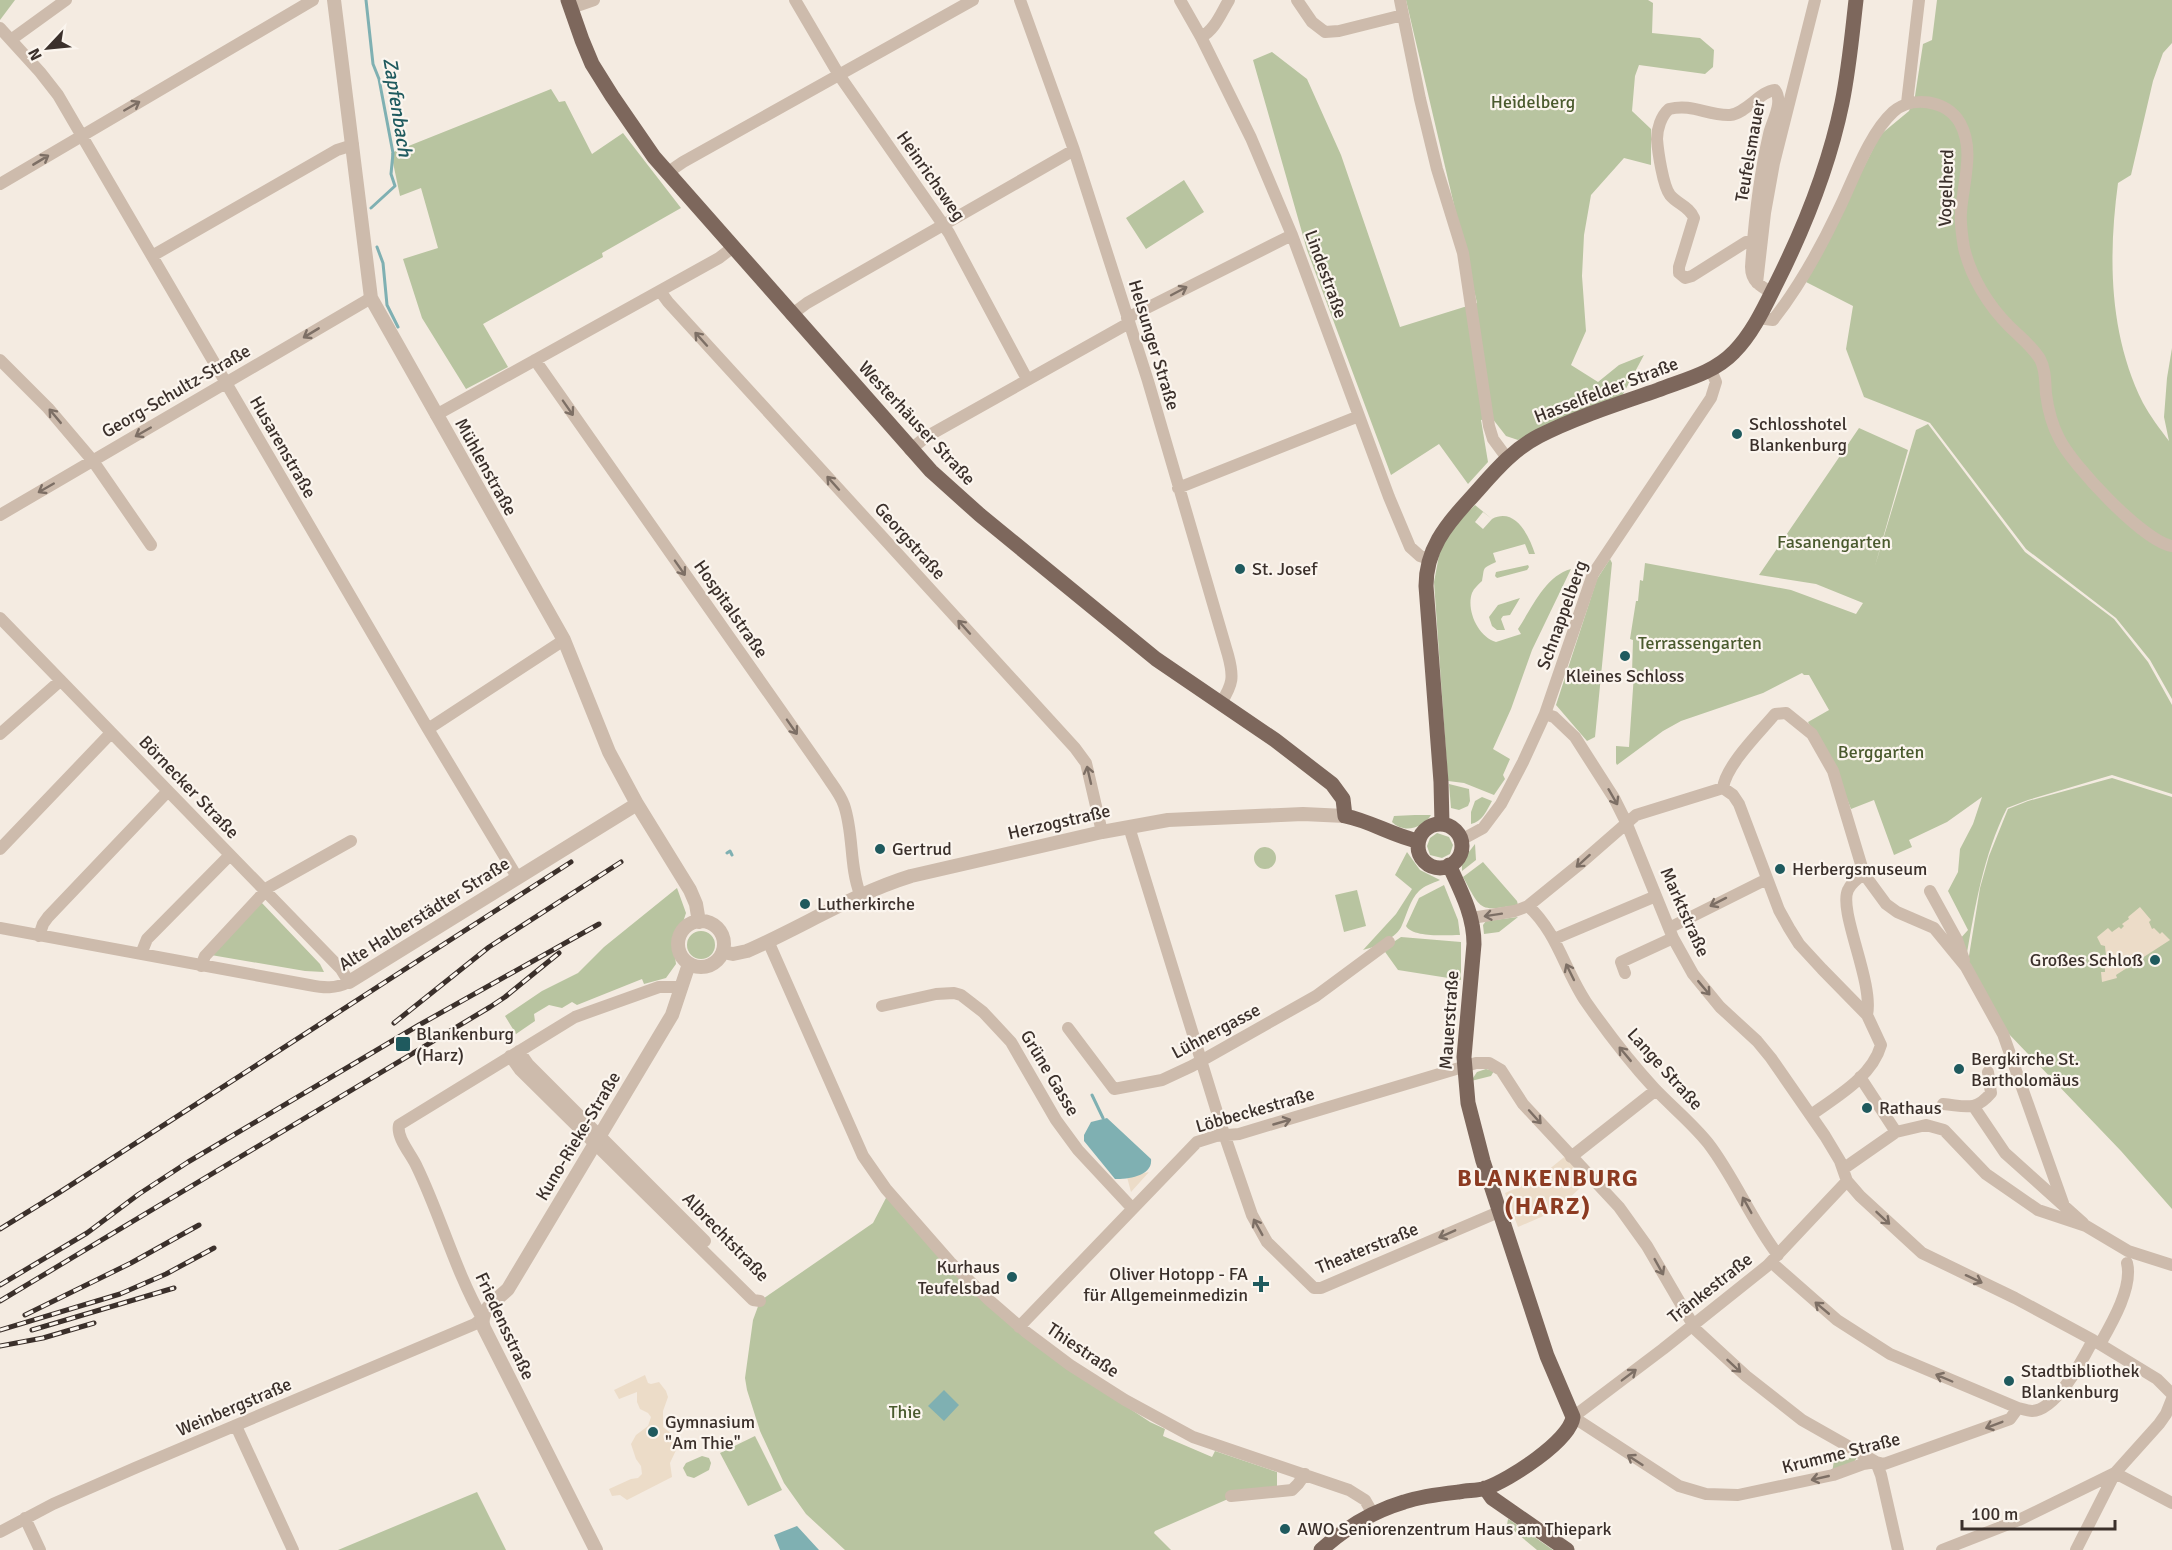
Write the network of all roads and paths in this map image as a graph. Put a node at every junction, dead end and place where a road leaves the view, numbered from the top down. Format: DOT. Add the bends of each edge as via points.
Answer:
graph roads {
  1 [pos="66,0"];
  2 [pos="314,0"];
  3 [pos="334,0"];
  4 [pos="594,0"];
  5 [pos="795,0"];
  6 [pos="973,0"];
  7 [pos="1020,0"];
  8 [pos="1180,0"];
  9 [pos="1229,0"];
  10 [pos="1297,0"];
  11 [pos="1400,0"];
  12 [pos="1815,0"];
  13 [pos="1856,0"];
  14 [pos="1919,0"];
  15 [pos="569,4"];
  16 [pos="1403,15"];
  17 [pos="0,28"];
  18 [pos="1201,37"];
  19 [pos="12,39"];
  20 [pos="839,75"];
  21 [pos="1907,103"];
  22 [pos="82,135"];
  23 [pos="353,146"];
  24 [pos="1074,150"];
  25 [pos="667,173"];
  26 [pos="0,184"];
  27 [pos="943,225"];
  28 [pos="1292,235"];
  29 [pos="1753,243"];
  30 [pos="732,248"];
  31 [pos="152,256"];
  32 [pos="1757,284"];
  33 [pos="660,291"];
  34 [pos="1772,292"];
  35 [pos="371,298"];
  36 [pos="792,315"];
  37 [pos="1758,318"];
  38 [pos="1128,320"];
  39 [pos="0,360"];
  40 [pos="535,360"];
  41 [pos="1711,370"];
  42 [pos="1027,380"];
  43 [pos="226,383"];
  44 [pos="436,415"];
  45 [pos="1359,416"];
  46 [pos="910,450"];
  47 [pos="1507,458"];
  48 [pos="93,461"];
  49 [pos="1178,488"];
  50 [pos="0,515"];
  51 [pos="151,545"];
  52 [pos="2172,546"];
  53 [pos="1429,559"];
  54 [pos="0,618"];
  55 [pos="564,640"];
  56 [pos="60,681"];
  57 [pos="1221,703"];
  58 [pos="1545,714"];
  59 [pos="428,729"];
  60 [pos="111,733"];
  61 [pos="0,734"];
  62 [pos="1723,788"];
  63 [pos="168,791"];
  64 [pos="637,804"];
  65 [pos="1345,816"];
  66 [pos="1626,822"];
  67 [pos="1442,824"];
  68 [pos="1129,827"];
  69 [pos="1101,832"];
  70 [pos="1461,840"];
  71 [pos="351,841"];
  72 [pos="1418,841"];
  73 [pos="0,849"];
  74 [pos="230,855"];
  75 [pos="1449,865"];
  76 [pos="1864,874"];
  77 [pos="517,877"];
  78 [pos="1767,879"];
  79 [pos="265,891"];
  80 [pos="1930,891"];
  81 [pos="860,894"];
  82 [pos="1656,896"];
  83 [pos="1528,906"];
  84 [pos="1472,918"];
  85 [pos="699,922"];
  86 [pos="0,928"];
  87 [pos="1671,933"];
  88 [pos="39,936"];
  89 [pos="1554,939"];
  90 [pos="768,941"];
  91 [pos="1389,942"];
  92 [pos="723,952"];
  93 [pos="141,954"];
  94 [pos="689,964"];
  95 [pos="201,966"];
  96 [pos="1966,967"];
  97 [pos="1625,973"];
  98 [pos="349,982"];
  99 [pos="682,987"];
  100 [pos="882,1006"];
  101 [pos="1867,1014"];
  102 [pos="1068,1028"];
  103 [pos="514,1053"];
  104 [pos="1201,1061"];
  105 [pos="1464,1068"];
  106 [pos="1988,1072"];
  107 [pos="1860,1077"];
  108 [pos="1656,1090"];
  109 [pos="1943,1104"];
  110 [pos="1974,1107"];
  111 [pos="1811,1115"];
  112 [pos="1896,1132"];
  113 [pos="1225,1134"];
  114 [pos="597,1139"];
  115 [pos="1571,1157"];
  116 [pos="1845,1175"];
  117 [pos="2063,1203"];
  118 [pos="1132,1208"];
  119 [pos="1501,1211"];
  120 [pos="2086,1226"];
  121 [pos="1775,1259"];
  122 [pos="2127,1263"];
  123 [pos="2172,1265"];
  124 [pos="482,1318"];
  125 [pos="1692,1325"];
  126 [pos="1019,1327"];
  127 [pos="2097,1342"];
  128 [pos="2172,1394"];
  129 [pos="2172,1399"];
  130 [pos="2018,1408"];
  131 [pos="1573,1417"];
  132 [pos="236,1426"];
  133 [pos="1876,1462"];
  134 [pos="2115,1473"];
  135 [pos="1305,1474"];
  136 [pos="1485,1488"];
  137 [pos="1231,1496"];
  138 [pos="2172,1503"];
  139 [pos="1373,1514"];
  140 [pos="25,1518"];
  141 [pos="0,1532"];
  142 [pos="40,1550"];
  143 [pos="293,1550"];
  144 [pos="596,1550"];
  145 [pos="1322,1550"];
  146 [pos="1568,1550"];
  147 [pos="1898,1550"];
  148 [pos="1942,1550"];
  149 [pos="2076,1550"];
  1 -- 19 [label="street"];
  22 -- 2 [label="street, one-way"];
  3 -- 23 [label="street, Mühlenstraße"];
  4 -- 15 [label="street"];
  5 -- 20 [label="street, Heinrichsweg"];
  6 -- 20 [label="street"];
  7 -- 24 [label="street, Helsunger Straße"];
  8 -- 18 [label="street, Lindestraße"];
  9 -- 18 [label="street" via="1208,33"];
  10 -- 16 [label="street" via="1312,22 1325,32"];
  11 -- 16 [label="street"];
  12 -- 32 [label="street" via="1774,163"];
  13 -- 34 [label="main road, Hasselfelder Straße" via="1845,87 1832,143 1804,224"];
  14 -- 21 [label="street"];
  15 -- 25 [label="main road, Westerhäuser Straße" via="600,77"];
  16 -- 47 [label="street" via="1437,169 1463,253 1489,426"];
  17 -- 19 [label="street, Husarenstraße"];
  18 -- 28 [label="street, Lindestraße" via="1251,138"];
  19 -- 22 [label="street, Husarenstraße" via="58,95"];
  20 -- 25 [label="street"];
  20 -- 27 [label="street, Heinrichsweg"];
  21 -- 37 [label="street" via="1881,125 1787,302 1773,320"];
  21 -- 52 [label="street, Vogelherd" via="1924,101 1945,108 1965,133 1961,230 1969,263 1994,311 2041,360 2050,415 2059,439 2140,529"];
  26 -- 22 [label="street, one-way"];
  22 -- 31 [label="street, Husarenstraße"];
  23 -- 31 [label="street" via="337,150"];
  23 -- 35 [label="street, Mühlenstraße"];
  24 -- 27 [label="street"];
  24 -- 38 [label="street, Helsunger Straße"];
  25 -- 30 [label="main road, Westerhäuser Straße"];
  27 -- 36 [label="street"];
  27 -- 42 [label="street, Heinrichsweg"];
  38 -- 28 [label="street, one-way"];
  28 -- 45 [label="street, Lindestraße"];
  29 -- 29 [label="street, Teufelsmauer" via="1778,94 1768,91 1731,115 1682,105 1669,109 1661,119 1657,138 1665,187 1694,218 1679,273 1685,278 1692,276 1746,242"];
  29 -- 32 [label="street, Teufelsmauer" via="1751,275"];
  30 -- 33 [label="street"];
  30 -- 36 [label="main road, Westerhäuser Straße"];
  31 -- 43 [label="street, Husarenstraße"];
  32 -- 34 [label="street"];
  33 -- 40 [label="street"];
  69 -- 33 [label="street, Georgstraße, one-way" via="1086,763 1075,748"];
  34 -- 37 [label="main road, Hasselfelder Straße"];
  35 -- 43 [label="street, Georg-Schultz-Straße, one-way"];
  35 -- 44 [label="street, Mühlenstraße"];
  36 -- 46 [label="main road, Westerhäuser Straße"];
  37 -- 41 [label="main road, Hasselfelder Straße" via="1736,351"];
  38 -- 42 [label="street"];
  38 -- 49 [label="street, Helsunger Straße"];
  48 -- 39 [label="street, one-way"];
  40 -- 44 [label="street"];
  40 -- 81 [label="street, Hospitalstraße, one-way" via="844,804 852,869"];
  41 -- 47 [label="main road, Hasselfelder Straße" via="1551,431"];
  41 -- 58 [label="street, Schnappelberg" via="1716,382 1711,398 1593,574"];
  42 -- 46 [label="street"];
  43 -- 48 [label="street, Georg-Schultz-Straße, one-way"];
  43 -- 59 [label="street, Husarenstraße"];
  44 -- 55 [label="street, Mühlenstraße"];
  45 -- 49 [label="street"];
  45 -- 53 [label="street, Lindestraße" via="1410,547"];
  46 -- 57 [label="main road, Westerhäuser Straße" via="1052,575 1156,659"];
  47 -- 53 [label="main road, Hasselfelder Straße" via="1448,523"];
  48 -- 50 [label="street, Georg-Schultz-Straße, one-way"];
  48 -- 51 [label="street"];
  49 -- 57 [label="street, Helsunger Straße" via="1232,668 1230,689"];
  53 -- 67 [label="main road, Hasselfelder Straße" via="1426,606"];
  54 -- 56 [label="street, Börnecker Straße"];
  55 -- 59 [label="street"];
  55 -- 64 [label="street, Mühlenstraße" via="601,735"];
  56 -- 60 [label="street, Börnecker Straße"];
  56 -- 61 [label="street"];
  57 -- 65 [label="main road, Westerhäuser Straße" via="1332,784 1343,799"];
  58 -- 66 [label="street, Marktstraße, one-way" via="1554,717 1575,737"];
  58 -- 70 [label="street, Schnappelberg" via="1495,814 1479,832"];
  59 -- 77 [label="street, Husarenstraße"];
  60 -- 63 [label="street, Börnecker Straße"];
  60 -- 73 [label="street"];
  62 -- 66 [label="street" via="1652,808"];
  62 -- 76 [label="street" via="1726,777 1759,733 1775,714 1786,713 1812,734 1833,771"];
  62 -- 78 [label="street" via="1739,804"];
  63 -- 74 [label="street, Börnecker Straße"];
  63 -- 88 [label="street" via="48,917"];
  64 -- 77 [label="street, Alte Halberstädter Straße"];
  64 -- 85 [label="street, Mühlenstraße" via="690,890"];
  65 -- 68 [label="street, Herzogstraße" via="1168,820"];
  65 -- 72 [label="main road, Herzogstraße"];
  66 -- 82 [label="street, Marktstraße"];
  66 -- 83 [label="street, one-way"];
  67 -- 70 [label="main road" via="1456,831"];
  67 -- 72 [label="main road" via="1426,828"];
  68 -- 69 [label="street, Herzogstraße"];
  68 -- 104 [label="street"];
  69 -- 81 [label="street, Herzogstraße" via="910,876"];
  70 -- 75 [label="main road" via="1460,853"];
  71 -- 79 [label="street"];
  72 -- 75 [label="main road" via="1426,863 1436,867"];
  74 -- 79 [label="street, Börnecker Straße"];
  74 -- 93 [label="street" via="147,939"];
  75 -- 84 [label="main road, Mauerstraße"];
  76 -- 96 [label="street" via="1886,904 1934,928"];
  76 -- 101 [label="street" via="1848,889 1846,902 1862,967"];
  77 -- 98 [label="street, Alte Halberstädter Straße"];
  78 -- 87 [label="street, one-way"];
  78 -- 101 [label="street" via="1799,944"];
  79 -- 95 [label="street" via="205,956"];
  79 -- 98 [label="street, Börnecker Straße"];
  80 -- 96 [label="street" via="1957,940"];
  81 -- 90 [label="street, Herzogstraße"];
  82 -- 87 [label="street, Marktstraße"];
  82 -- 89 [label="street"];
  83 -- 84 [label="street, one-way"];
  83 -- 89 [label="street, Lange Straße"];
  84 -- 105 [label="main road, Mauerstraße" via="1474,944"];
  85 -- 92 [label="street" via="719,930"];
  85 -- 94 [label="street" via="685,928 678,941 680,953"];
  86 -- 88 [label="street, Alte Halberstädter Straße"];
  87 -- 97 [label="street" via="1621,962"];
  87 -- 111 [label="street, Marktstraße, one-way" via="1698,982 1757,1041"];
  88 -- 93 [label="street, Alte Halberstädter Straße"];
  108 -- 89 [label="street, Lange Straße, one-way" via="1587,1004"];
  90 -- 92 [label="street, Herzogstraße" via="740,953"];
  90 -- 126 [label="street, Thiestraße" via="863,1156 886,1189 950,1262"];
  91 -- 104 [label="street, Lühnergasse" via="1316,996"];
  92 -- 94 [label="street" via="709,966"];
  93 -- 95 [label="street, Alte Halberstädter Straße"];
  94 -- 99 [label="street, Kuno-Rieke-Straße"];
  95 -- 98 [label="street, Alte Halberstädter Straße" via="329,988"];
  96 -- 117 [label="street" via="2003,1034"];
  99 -- 103 [label="street" via="659,987 575,1017"];
  99 -- 114 [label="street, Kuno-Rieke-Straße" via="672,1015"];
  100 -- 118 [label="street, Grüne Gasse" via="945,993 960,995 975,1005 1011,1042 1078,1150"];
  101 -- 107 [label="street" via="1881,1045 1874,1064"];
  102 -- 104 [label="street, Lühnergasse" via="1114,1089 1162,1080"];
  103 -- 114 [label="street, Albrechtstraße"];
  103 -- 124 [label="street, Friedensstraße" via="399,1125 398,1130"];
  104 -- 113 [label="street"];
  113 -- 105 [label="street, Löbbeckestraße, one-way" via="1239,1134"];
  105 -- 115 [label="street, Löbbeckestraße, one-way" via="1489,1063 1501,1070 1523,1104"];
  105 -- 119 [label="main road, Mauerstraße" via="1468,1103"];
  106 -- 110 [label="street" via="1991,1093"];
  107 -- 111 [label="street"];
  107 -- 112 [label="street"];
  108 -- 115 [label="street"];
  121 -- 108 [label="street, Lange Straße, one-way" via="1726,1167"];
  109 -- 110 [label="street"];
  110 -- 117 [label="street" via="2005,1153"];
  111 -- 116 [label="street, Marktstraße"];
  112 -- 116 [label="street, Tränkestraße"];
  112 -- 120 [label="street" via="1926,1125 1944,1130 1986,1174 2038,1210"];
  113 -- 118 [label="street, Löbbeckestraße" via="1197,1142"];
  119 -- 113 [label="street, Theaterstraße, one-way" via="1317,1289 1261,1232"];
  114 -- 114 [label="street, Albrechtstraße" via="753,1300 760,1301 759,1295"];
  114 -- 124 [label="street, Kuno-Rieke-Straße" via="508,1289"];
  115 -- 125 [label="street, one-way" via="1619,1207 1647,1246"];
  116 -- 121 [label="street, Tränkestraße"];
  116 -- 127 [label="street, Marktstraße, one-way" via="1860,1196 1922,1253"];
  117 -- 120 [label="street"];
  118 -- 126 [label="street, Löbbeckestraße"];
  119 -- 131 [label="main road, Mauerstraße" via="1547,1356"];
  120 -- 123 [label="street" via="2128,1251"];
  121 -- 125 [label="street, Tränkestraße"];
  130 -- 121 [label="street, Lange Straße, one-way" via="1890,1354 1837,1320"];
  122 -- 127 [label="street, Krumme Straße" via="2129,1271 2122,1299"];
  124 -- 132 [label="street, Weinbergstraße" via="467,1328"];
  124 -- 144 [label="street, Friedensstraße"];
  131 -- 125 [label="street, Tränkestraße, one-way"];
  125 -- 133 [label="street, one-way" via="1746,1377 1802,1420"];
  126 -- 135 [label="street, Thiestraße" via="1125,1400 1193,1437"];
  127 -- 128 [label="street, Marktstraße" via="2157,1379"];
  127 -- 130 [label="street, Krumme Straße" via="2058,1395 2040,1409"];
  129 -- 134 [label="street" via="2166,1414"];
  130 -- 133 [label="street, Krumme Straße, one-way" via="2010,1419 1964,1437 1884,1464"];
  133 -- 131 [label="street, Krumme Straße, one-way" via="1756,1492 1706,1494 1665,1479"];
  131 -- 136 [label="main road" via="1568,1430 1554,1444"];
  132 -- 140 [label="street, Weinbergstraße"];
  132 -- 143 [label="street"];
  133 -- 147 [label="street"];
  134 -- 138 [label="street"];
  134 -- 148 [label="street" via="2019,1520"];
  134 -- 149 [label="street"];
  135 -- 137 [label="street" via="1292,1490"];
  135 -- 139 [label="street, Thiestraße" via="1349,1490 1365,1500"];
  136 -- 139 [label="main road" via="1415,1499"];
  136 -- 146 [label="main road" via="1492,1498"];
  139 -- 145 [label="main road"];
  140 -- 141 [label="street, Weinbergstraße"];
  140 -- 142 [label="street"];
}
